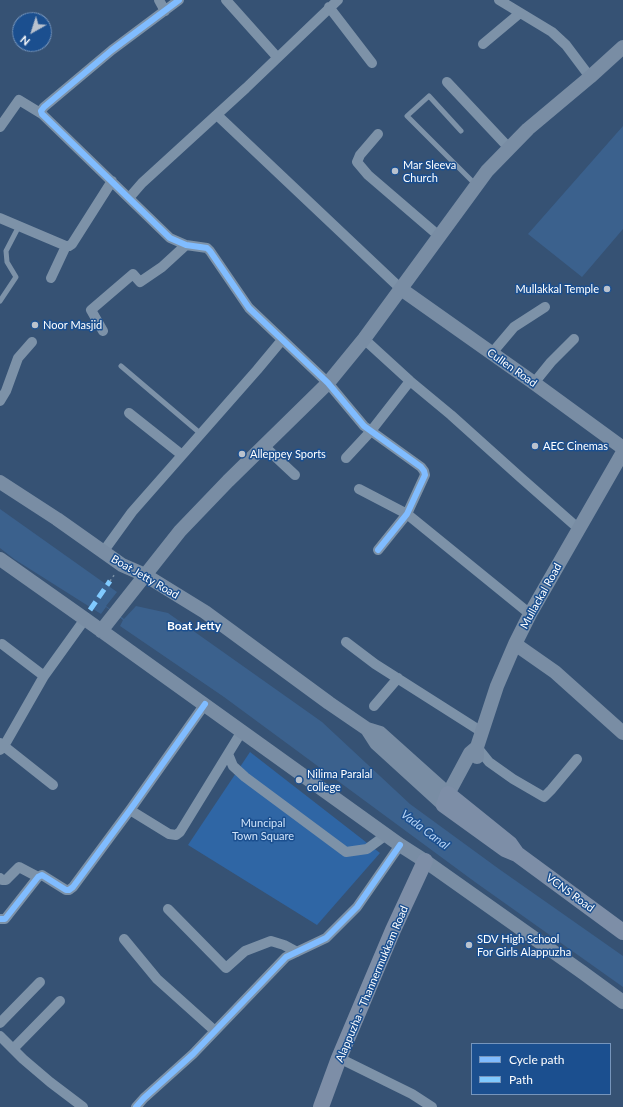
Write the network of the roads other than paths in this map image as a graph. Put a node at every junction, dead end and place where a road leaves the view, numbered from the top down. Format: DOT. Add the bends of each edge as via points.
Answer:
graph roads {
  1 [pos="158,0"];
  2 [pos="179,0"];
  3 [pos="226,0"];
  4 [pos="338,0"];
  5 [pos="499,0"];
  6 [pos="329,7"];
  7 [pos="165,11"];
  8 [pos="520,13"];
  9 [pos="483,44"];
  10 [pos="623,47"];
  11 [pos="277,58"];
  12 [pos="372,63"];
  13 [pos="590,77"];
  14 [pos="447,82"];
  15 [pos="42,114"];
  16 [pos="217,114"];
  17 [pos="0,127"];
  18 [pos="461,131"];
  19 [pos="378,134"];
  20 [pos="509,148"];
  21 [pos="112,181"];
  22 [pos="477,185"];
  23 [pos="129,198"];
  24 [pos="0,218"];
  25 [pos="19,226"];
  26 [pos="439,236"];
  27 [pos="186,245"];
  28 [pos="66,246"];
  29 [pos="51,278"];
  30 [pos="401,289"];
  31 [pos="0,301"];
  32 [pos="545,307"];
  33 [pos="103,331"];
  34 [pos="364,339"];
  35 [pos="574,339"];
  36 [pos="282,340"];
  37 [pos="32,342"];
  38 [pos="492,353"];
  39 [pos="121,366"];
  40 [pos="410,381"];
  41 [pos="328,383"];
  42 [pos="534,383"];
  43 [pos="0,401"];
  44 [pos="129,412"];
  45 [pos="371,431"];
  46 [pos="201,434"];
  47 [pos="264,446"];
  48 [pos="623,448"];
  49 [pos="623,452"];
  50 [pos="182,455"];
  51 [pos="346,458"];
  52 [pos="295,475"];
  53 [pos="0,482"];
  54 [pos="359,489"];
  55 [pos="407,514"];
  56 [pos="579,529"];
  57 [pos="378,550"];
  58 [pos="103,552"];
  59 [pos="0,559"];
  60 [pos="145,575"];
  61 [pos="530,614"];
  62 [pos="85,619"];
  63 [pos="101,630"];
  64 [pos="346,642"];
  65 [pos="2,644"];
  66 [pos="515,644"];
  67 [pos="44,676"];
  68 [pos="398,678"];
  69 [pos="205,704"];
  70 [pos="374,706"];
  71 [pos="242,731"];
  72 [pos="482,732"];
  73 [pos="623,734"];
  74 [pos="1,746"];
  75 [pos="477,747"];
  76 [pos="228,754"];
  77 [pos="576,759"];
  78 [pos="53,785"];
  79 [pos="450,803"];
  80 [pos="130,810"];
  81 [pos="386,835"];
  82 [pos="400,845"];
  83 [pos="425,861"];
  84 [pos="38,877"];
  85 [pos="0,878"];
  86 [pos="168,909"];
  87 [pos="0,919"];
  88 [pos="623,932"];
  89 [pos="124,939"];
  90 [pos="297,952"];
  91 [pos="40,982"];
  92 [pos="60,1001"];
  93 [pos="623,1002"];
  94 [pos="0,1023"];
  95 [pos="215,1031"];
  96 [pos="0,1036"];
  97 [pos="13,1049"];
  98 [pos="339,1058"];
  99 [pos="83,1107"];
  100 [pos="136,1107"];
  101 [pos="321,1107"];
  102 [pos="432,1107"];
  1 -- 7 [label="street"];
  2 -- 7 [label="street"];
  3 -- 11 [label="street"];
  4 -- 6 [label="street"];
  5 -- 8 [label="street"];
  6 -- 11 [label="street"];
  6 -- 12 [label="street"];
  7 -- 15 [label="street" via="112,50 44,107"];
  8 -- 9 [label="street"];
  8 -- 13 [label="street" via="552,32"];
  10 -- 13 [label="main road"];
  11 -- 16 [label="street"];
  13 -- 20 [label="main road"];
  14 -- 20 [label="street"];
  15 -- 17 [label="street" via="19,100"];
  15 -- 21 [label="street"];
  16 -- 23 [label="street"];
  16 -- 30 [label="street"];
  18 -- 22 [label="lane" via="429,96 407,116"];
  19 -- 26 [label="street" via="357,162 368,175"];
  20 -- 22 [label="main road"];
  21 -- 23 [label="street"];
  21 -- 28 [label="street" via="72,244"];
  22 -- 26 [label="main road"];
  23 -- 27 [label="street" via="170,238"];
  24 -- 25 [label="street"];
  25 -- 28 [label="street"];
  25 -- 31 [label="lane" via="6,251 7,262 16,276"];
  26 -- 30 [label="main road"];
  27 -- 33 [label="street" via="162,267 140,282 133,274 91,310"];
  27 -- 36 [label="street" via="207,248 250,308"];
  28 -- 29 [label="street"];
  30 -- 34 [label="main road"];
  30 -- 38 [label="main road, Cullen Road"];
  32 -- 38 [label="street" via="514,327"];
  34 -- 40 [label="street"];
  34 -- 41 [label="main road"];
  35 -- 42 [label="street"];
  36 -- 41 [label="street"];
  36 -- 46 [label="street"];
  37 -- 43 [label="street" via="18,358"];
  38 -- 42 [label="main road, Cullen Road"];
  39 -- 46 [label="lane"];
  40 -- 45 [label="street"];
  40 -- 56 [label="street"];
  41 -- 45 [label="street"];
  41 -- 47 [label="main road"];
  42 -- 48 [label="main road, Cullen Road"];
  44 -- 50 [label="street"];
  45 -- 51 [label="street"];
  45 -- 55 [label="street" via="424,471"];
  46 -- 50 [label="street"];
  47 -- 52 [label="street"];
  47 -- 60 [label="main road" via="180,531"];
  49 -- 56 [label="main road, Mullackal Road"];
  50 -- 58 [label="street" via="132,512"];
  53 -- 58 [label="main road, Boat Jetty Road"];
  54 -- 55 [label="street"];
  55 -- 57 [label="street"];
  55 -- 61 [label="street"];
  56 -- 61 [label="main road, Mullackal Road"];
  58 -- 60 [label="main road, Boat Jetty Road" via="122,565"];
  59 -- 62 [label="main road"];
  60 -- 63 [label="main road"];
  60 -- 79 [label="main road, Boat Jetty Road" via="205,612 367,729 376,743"];
  61 -- 66 [label="main road, Mullackal Road"];
  62 -- 63 [label="main road"];
  62 -- 67 [label="street"];
  63 -- 69 [label="main road"];
  64 -- 68 [label="street"];
  65 -- 67 [label="street"];
  66 -- 72 [label="main road, Mullackal Road" via="497,686"];
  66 -- 73 [label="main road" via="555,672"];
  67 -- 74 [label="street"];
  68 -- 70 [label="street"];
  68 -- 72 [label="street"];
  69 -- 71 [label="main road"];
  69 -- 80 [label="street"];
  71 -- 76 [label="street"];
  71 -- 81 [label="main road"];
  72 -- 75 [label="main road, Mullackal Road"];
  74 -- 78 [label="street"];
  75 -- 77 [label="street" via="489,762 544,797"];
  75 -- 79 [label="main road, Mullackal Road" via="470,753"];
  76 -- 80 [label="street" via="176,835 169,834"];
  76 -- 81 [label="street" via="233,766 246,777 346,852 367,849"];
  79 -- 88 [label="main road, VCNS Road" via="505,849 517,854"];
  80 -- 84 [label="street" via="69,890 42,876"];
  81 -- 82 [label="main road"];
  82 -- 83 [label="main road"];
  82 -- 90 [label="street" via="357,907 326,938"];
  83 -- 93 [label="main road"];
  83 -- 98 [label="main road, Alappuzha - Thannermukkam Road"];
  84 -- 85 [label="street" via="19,867 6,880"];
  84 -- 87 [label="street" via="5,919"];
  86 -- 90 [label="street" via="226,968 246,951 271,941"];
  89 -- 95 [label="street" via="157,980"];
  90 -- 95 [label="street" via="286,957"];
  91 -- 94 [label="street"];
  92 -- 97 [label="street"];
  95 -- 100 [label="street"];
  96 -- 97 [label="street"];
  97 -- 99 [label="street"];
  98 -- 101 [label="main road, Alappuzha - Thannermukkam Road"];
  98 -- 102 [label="street" via="412,1094"];
}
